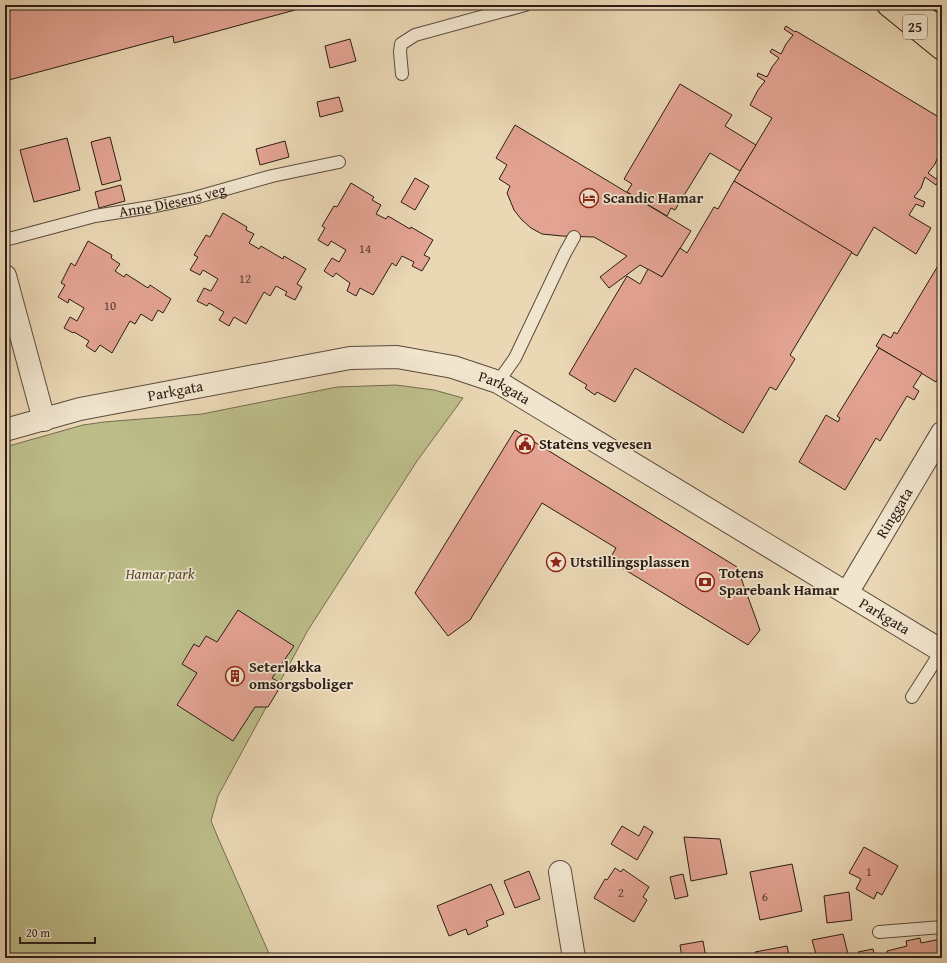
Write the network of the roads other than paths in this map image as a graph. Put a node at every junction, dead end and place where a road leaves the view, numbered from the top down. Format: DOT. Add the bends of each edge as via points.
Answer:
graph roads {
  1 [pos="525,5"];
  2 [pos="888,5"];
  3 [pos="900,5"];
  4 [pos="942,28"];
  5 [pos="942,49"];
  6 [pos="402,74"];
  7 [pos="339,162"];
  8 [pos="574,237"];
  9 [pos="5,240"];
  10 [pos="5,276"];
  11 [pos="498,382"];
  12 [pos="44,420"];
  13 [pos="5,430"];
  14 [pos="942,433"];
  15 [pos="847,593"];
  16 [pos="942,651"];
  17 [pos="912,697"];
  18 [pos="560,872"];
  19 [pos="942,927"];
  20 [pos="879,932"];
  21 [pos="574,958"];
  1 -- 6 [label="lane" via="415,35 401,44"];
  2 -- 5 [label="highway, 25"];
  3 -- 4 [label="highway, 25"];
  7 -- 9 [label="lane, Anne Diesens veg" via="272,176 150,208 95,216"];
  8 -- 11 [label="lane" via="515,358"];
  10 -- 12 [label="street"];
  11 -- 12 [label="street, Parkgata" via="452,367 397,357 350,358 80,409"];
  11 -- 15 [label="street, Parkgata"];
  12 -- 13 [label="street, Parkgata"];
  14 -- 15 [label="street, Ringgata"];
  15 -- 16 [label="street, Parkgata"];
  16 -- 17 [label="lane"];
  18 -- 21 [label="street"];
  19 -- 20 [label="lane"];
}
